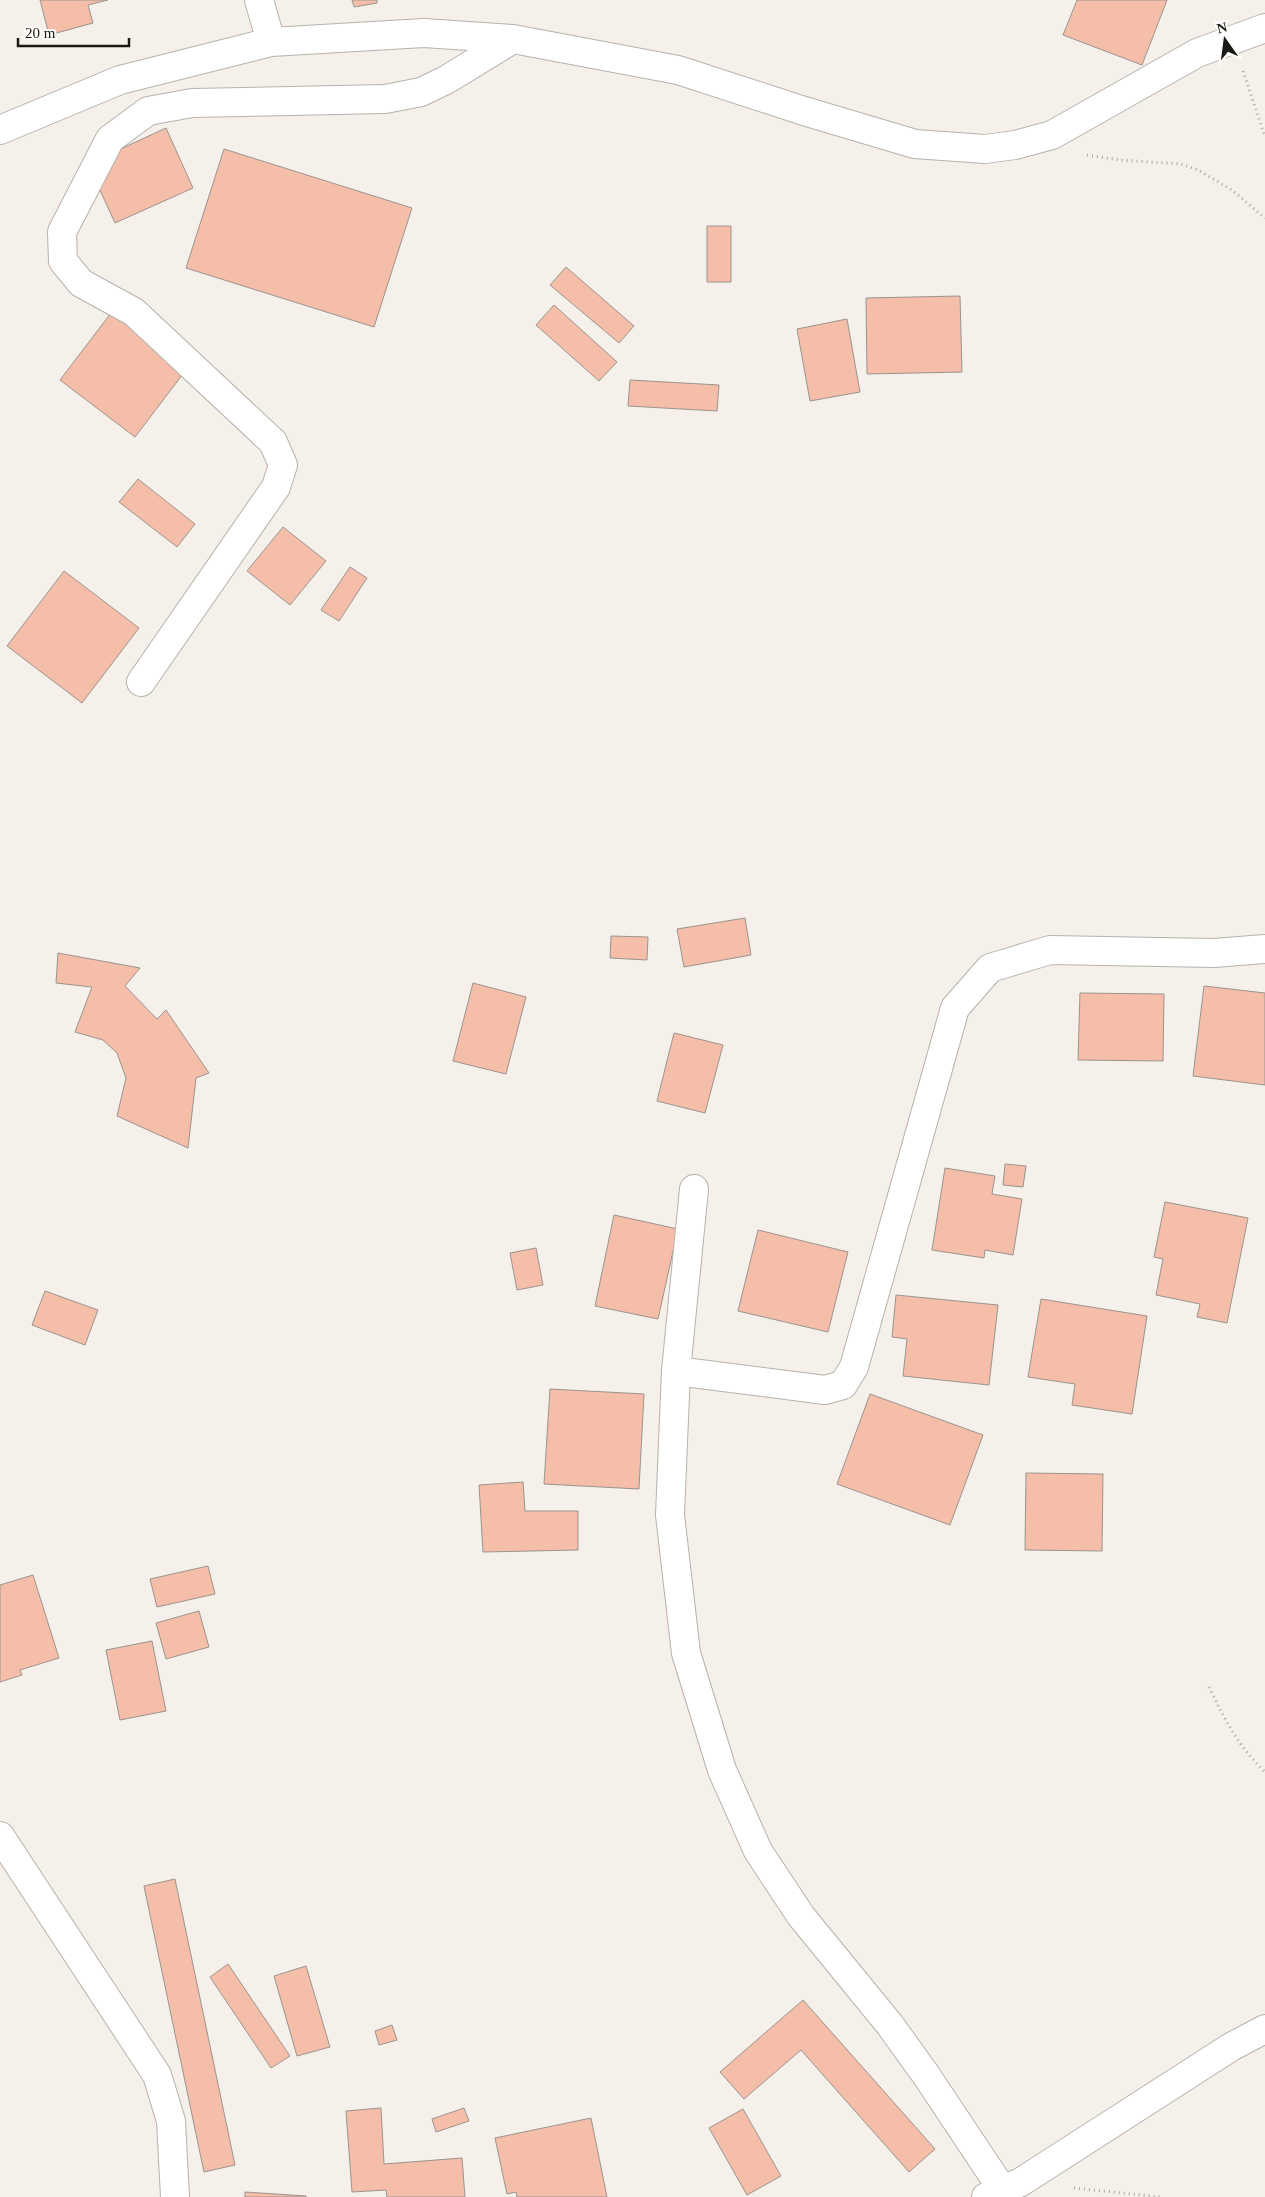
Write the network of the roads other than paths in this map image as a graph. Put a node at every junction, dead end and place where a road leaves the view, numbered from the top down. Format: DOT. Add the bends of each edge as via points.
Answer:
graph roads {
  1 [pos="259,0"];
  2 [pos="1265,28"];
  3 [pos="513,39"];
  4 [pos="271,42"];
  5 [pos="0,130"];
  6 [pos="141,682"];
  7 [pos="1265,949"];
  8 [pos="694,1189"];
  9 [pos="676,1371"];
  10 [pos="0,1836"];
  11 [pos="1265,2029"];
  12 [pos="1003,2189"];
  13 [pos="175,2197"];
  1 -- 4 [label="street"];
  2 -- 3 [label="street" via="1197,53 1052,135 985,149 916,144 678,70"];
  3 -- 4 [label="street" via="424,33"];
  3 -- 6 [label="street" via="420,92 385,99 192,103 148,111 110,139 62,232 63,261 81,283 134,312 273,442 283,465 276,486"];
  4 -- 5 [label="street" via="120,80"];
  7 -- 9 [label="street" via="1214,953 1050,950 990,968 955,1008 854,1368 843,1385 825,1390"];
  8 -- 9 [label="street"];
  9 -- 12 [label="street" via="670,1515 675,1564 686,1653 722,1770 758,1851 801,1916 890,2025"];
  10 -- 13 [label="street" via="157,2075 171,2120"];
  11 -- 12 [label="street"];
}
